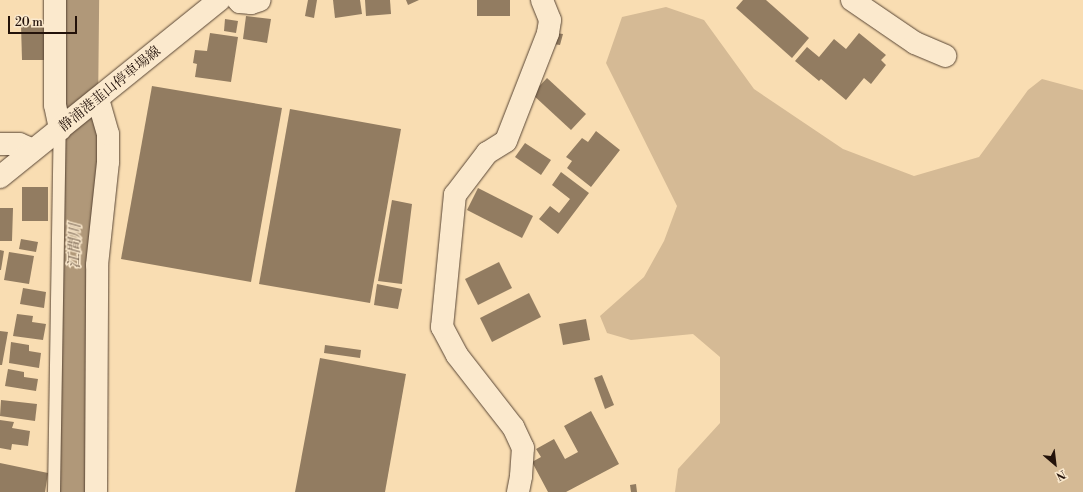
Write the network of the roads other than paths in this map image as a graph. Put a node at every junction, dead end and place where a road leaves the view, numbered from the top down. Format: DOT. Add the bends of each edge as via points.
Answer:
graph roads {
  1 [pos="56,0"];
  2 [pos="219,0"];
  3 [pos="238,0"];
  4 [pos="260,0"];
  5 [pos="542,0"];
  6 [pos="852,0"];
  7 [pos="945,56"];
  8 [pos="92,104"];
  9 [pos="60,129"];
  10 [pos="0,144"];
  11 [pos="33,150"];
  12 [pos="0,177"];
  13 [pos="54,492"];
  14 [pos="96,492"];
  15 [pos="518,492"];
  1 -- 9 [label="street" via="55,105"];
  2 -- 8 [label="street, 静浦港韮山停車場線"];
  3 -- 4 [label="street" via="251,3"];
  5 -- 15 [label="street" via="550,20 548,33 506,141 487,153 455,195 442,327 457,355 514,427 523,448"];
  6 -- 7 [label="street" via="915,43"];
  8 -- 9 [label="street, 静浦港韮山停車場線"];
  8 -- 14 [label="street" via="108,134 108,162 97,265"];
  9 -- 11 [label="street, 静浦港韮山停車場線"];
  9 -- 13 [label="lane"];
  10 -- 11 [label="street" via="19,144"];
  11 -- 12 [label="street, 静浦港韮山停車場線"];
}
